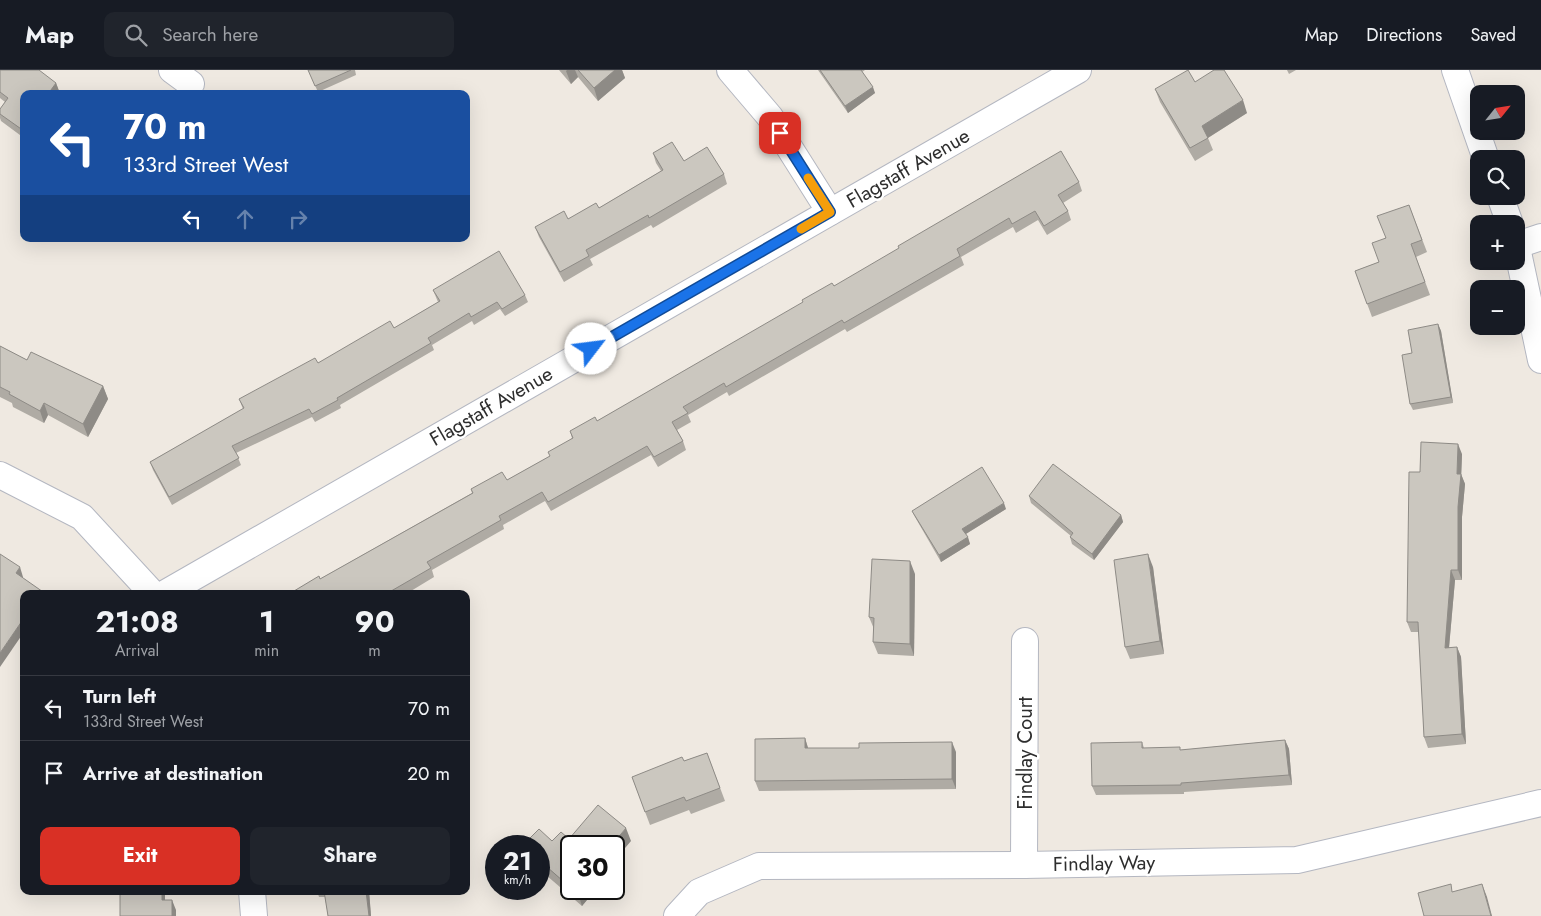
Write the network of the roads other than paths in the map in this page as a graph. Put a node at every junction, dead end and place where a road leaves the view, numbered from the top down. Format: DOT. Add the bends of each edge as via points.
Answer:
graph roads {
  1 [pos="730,70"];
  2 [pos="1078,70"];
  3 [pos="1455,70"];
  4 [pos="1483,150"];
  5 [pos="830,212"];
  6 [pos="1525,262"];
  7 [pos="1541,360"];
  8 [pos="0,475"];
  9 [pos="150,590"];
  10 [pos="171,590"];
  11 [pos="1025,641"];
  12 [pos="1541,803"];
  13 [pos="1024,865"];
  14 [pos="252,895"];
  15 [pos="254,916"];
  16 [pos="677,916"];
  1 -- 5 [label="street" via="770,117"];
  2 -- 5 [label="street, Flagstaff Avenue"];
  3 -- 4 [label="street"];
  5 -- 10 [label="street, Flagstaff Avenue"];
  6 -- 7 [label="street"];
  8 -- 9 [label="street" via="82,517"];
  11 -- 13 [label="street, Findlay Court"];
  12 -- 13 [label="street, Findlay Way" via="1297,860"];
  13 -- 16 [label="street, Findlay Way" via="759,866 699,892"];
  14 -- 15 [label="street"];
}
